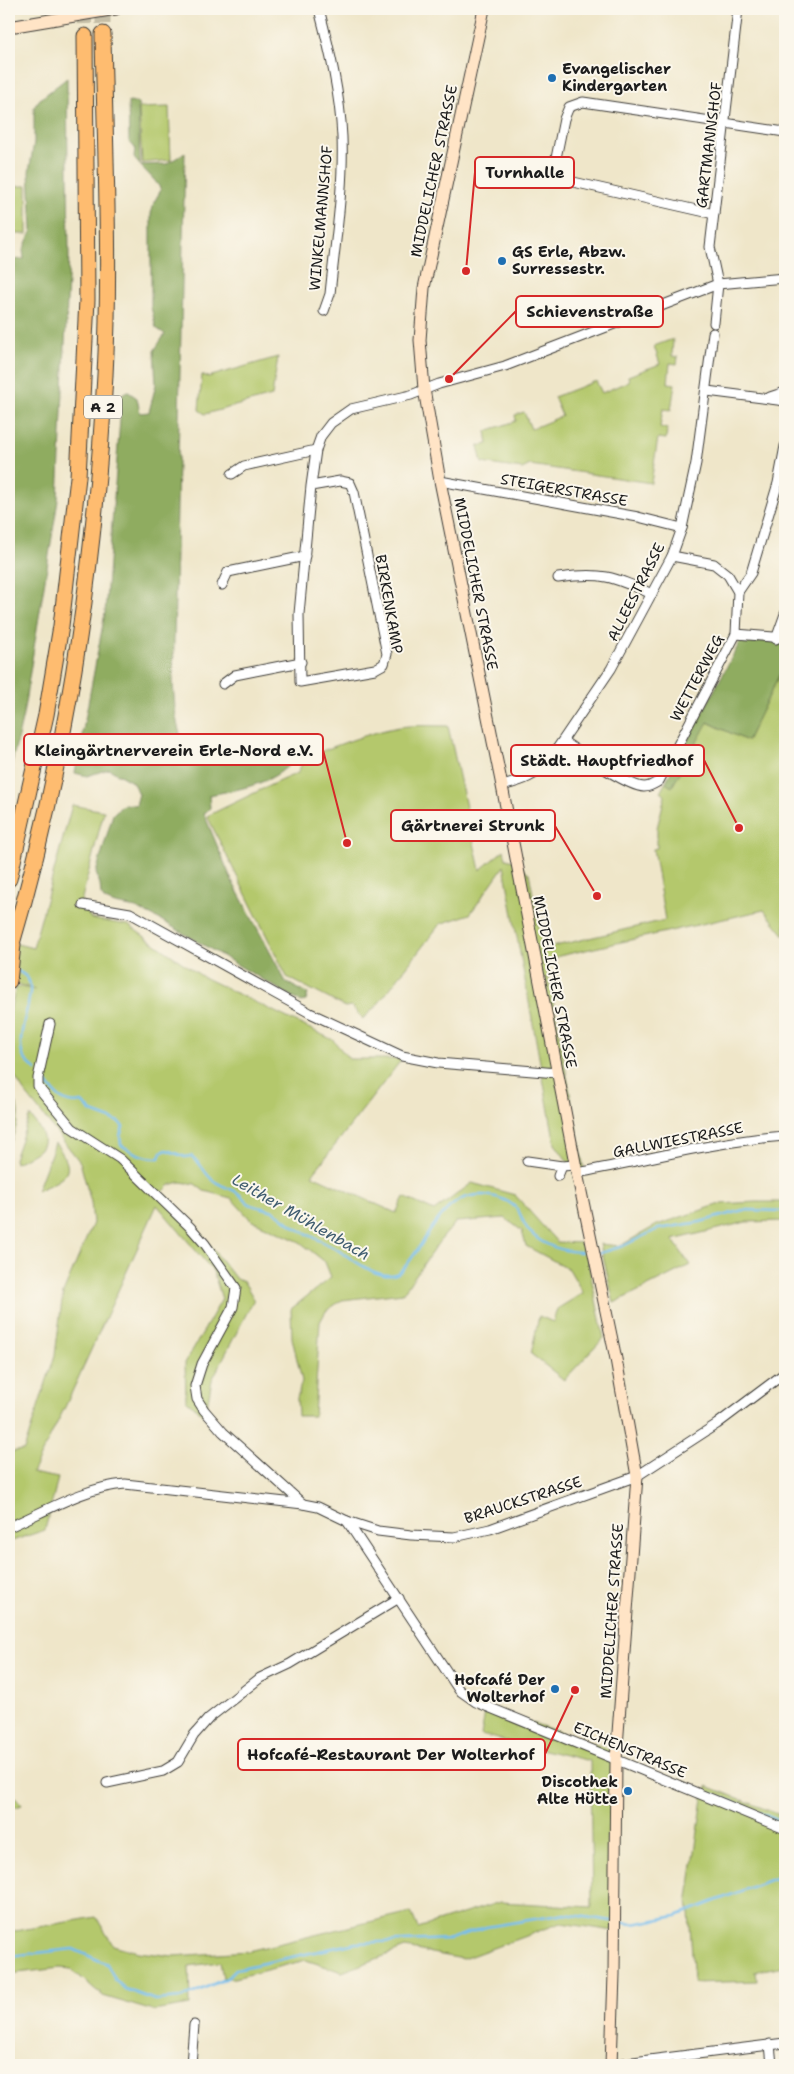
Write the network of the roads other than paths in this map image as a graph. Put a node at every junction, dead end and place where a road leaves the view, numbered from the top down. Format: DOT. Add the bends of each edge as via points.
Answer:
graph roads {
  1 [pos="116,9"];
  2 [pos="319,9"];
  3 [pos="484,9"];
  4 [pos="738,9"];
  5 [pos="9,28"];
  6 [pos="103,34"];
  7 [pos="85,36"];
  8 [pos="726,124"];
  9 [pos="785,132"];
  10 [pos="714,214"];
  11 [pos="785,278"];
  12 [pos="718,284"];
  13 [pos="324,311"];
  14 [pos="424,389"];
  15 [pos="706,390"];
  16 [pos="785,392"];
  17 [pos="765,398"];
  18 [pos="785,401"];
  19 [pos="785,446"];
  20 [pos="316,450"];
  21 [pos="232,474"];
  22 [pos="440,481"];
  23 [pos="311,486"];
  24 [pos="682,528"];
  25 [pos="305,556"];
  26 [pos="672,556"];
  27 [pos="558,578"];
  28 [pos="222,585"];
  29 [pos="738,592"];
  30 [pos="652,594"];
  31 [pos="785,614"];
  32 [pos="736,634"];
  33 [pos="781,639"];
  34 [pos="301,662"];
  35 [pos="223,684"];
  36 [pos="563,741"];
  37 [pos="502,786"];
  38 [pos="9,879"];
  39 [pos="83,905"];
  40 [pos="15,934"];
  41 [pos="9,954"];
  42 [pos="9,981"];
  43 [pos="50,1024"];
  44 [pos="557,1073"];
  45 [pos="785,1136"];
  46 [pos="527,1160"];
  47 [pos="562,1166"];
  48 [pos="576,1169"];
  49 [pos="558,1176"];
  50 [pos="785,1373"];
  51 [pos="637,1476"];
  52 [pos="303,1504"];
  53 [pos="347,1521"];
  54 [pos="9,1527"];
  55 [pos="399,1598"];
  56 [pos="616,1760"];
  57 [pos="107,1783"];
  58 [pos="785,1829"];
  59 [pos="194,2025"];
  60 [pos="785,2042"];
  61 [pos="770,2044"];
  62 [pos="192,2065"];
  63 [pos="610,2065"];
  64 [pos="772,2065"];
  1 -- 5 [label="street"];
  2 -- 13 [label="street, WINKELMANNSHOF" via="334,72 342,138 342,174 330,294"];
  3 -- 14 [label="street, MIDDELICHER STRASSE" via="424,288 420,340"];
  4 -- 8 [label="street, GARTMANNSHOF"];
  6 -- 40 [label="highway, A 2" via="107,273 105,375 97,480 80,629 65,719"];
  7 -- 38 [label="highway, A 2" via="88,300 78,477 61,626 46,715"];
  8 -- 9 [label="street"];
  8 -- 10 [label="street, GARTMANNSHOF"];
  8 -- 10 [label="street" via="583,102 569,107 555,162 558,175 569,181"];
  10 -- 12 [label="street, GARTMANNSHOF" via="710,247"];
  11 -- 12 [label="street, BIRKENKAMP"];
  12 -- 14 [label="street, BIRKENKAMP" via="505,366"];
  12 -- 15 [label="street, ALLEESTRASSE"];
  14 -- 20 [label="street, BIRKENKAMP" via="351,409 331,423"];
  14 -- 22 [label="street, MIDDELICHER STRASSE"];
  15 -- 17 [label="street"];
  15 -- 24 [label="street, ALLEESTRASSE" via="696,463"];
  16 -- 17 [label="street"];
  17 -- 18 [label="street"];
  19 -- 29 [label="street" via="778,483 751,573"];
  20 -- 21 [label="street" via="244,466"];
  20 -- 23 [label="street, BIRKENKAMP"];
  22 -- 24 [label="street, STEIGERSTRASSE"];
  22 -- 37 [label="street, MIDDELICHER STRASSE"];
  23 -- 25 [label="street, BIRKENKAMP"];
  23 -- 34 [label="street, BIRKENKAMP" via="340,481 350,483 386,654 384,664 375,669 300,682"];
  24 -- 26 [label="street, ALLEESTRASSE"];
  25 -- 28 [label="street" via="228,572"];
  25 -- 34 [label="street, BIRKENKAMP" via="300,614"];
  26 -- 29 [label="street" via="714,564 728,575"];
  26 -- 30 [label="street, ALLEESTRASSE"];
  27 -- 30 [label="street" via="603,575"];
  29 -- 32 [label="street, WETTERWEG"];
  30 -- 36 [label="street, ALLEESTRASSE" via="611,669"];
  31 -- 33 [label="street"];
  32 -- 33 [label="street"];
  32 -- 36 [label="street, WETTERWEG" via="659,781 653,785 644,787 607,770"];
  34 -- 35 [label="street" via="235,676"];
  36 -- 37 [label="street, ALLEESTRASSE" via="538,772 526,780"];
  37 -- 44 [label="street, MIDDELICHER STRASSE"];
  39 -- 44 [label="street" via="130,913 310,1013 402,1056 438,1064"];
  40 -- 41 [label="highway, A 2"];
  40 -- 42 [label="highway"];
  43 -- 52 [label="street" via="38,1078 42,1092 72,1128 120,1159 190,1227 236,1288 233,1307 202,1364 195,1386 197,1399 223,1432"];
  44 -- 48 [label="street, MIDDELICHER STRASSE"];
  45 -- 48 [label="street, GALLWIESTRASSE"];
  46 -- 47 [label="street"];
  47 -- 48 [label="street"];
  47 -- 49 [label="street"];
  48 -- 51 [label="street, MIDDELICHER STRASSE"];
  50 -- 51 [label="street, BRAUCKSTRASSE" via="717,1424"];
  51 -- 53 [label="street, BRAUCKSTRASSE" via="490,1529 454,1537 378,1531"];
  51 -- 56 [label="street, MIDDELICHER STRASSE"];
  52 -- 53 [label="street, BRAUCKSTRASSE" via="318,1507"];
  52 -- 54 [label="street, BRAUCKSTRASSE" via="125,1484 108,1485"];
  53 -- 55 [label="street, EICHENSTRASSE"];
  55 -- 56 [label="street, EICHENSTRASSE" via="459,1690 476,1702"];
  55 -- 57 [label="street" via="290,1664 260,1678 210,1718 194,1735 178,1762 163,1771"];
  56 -- 58 [label="street, EICHENSTRASSE"];
  56 -- 63 [label="street, MIDDELICHER STRASSE"];
  59 -- 62 [label="street"];
  60 -- 61 [label="street"];
  61 -- 63 [label="street"];
  61 -- 64 [label="street"];
}
